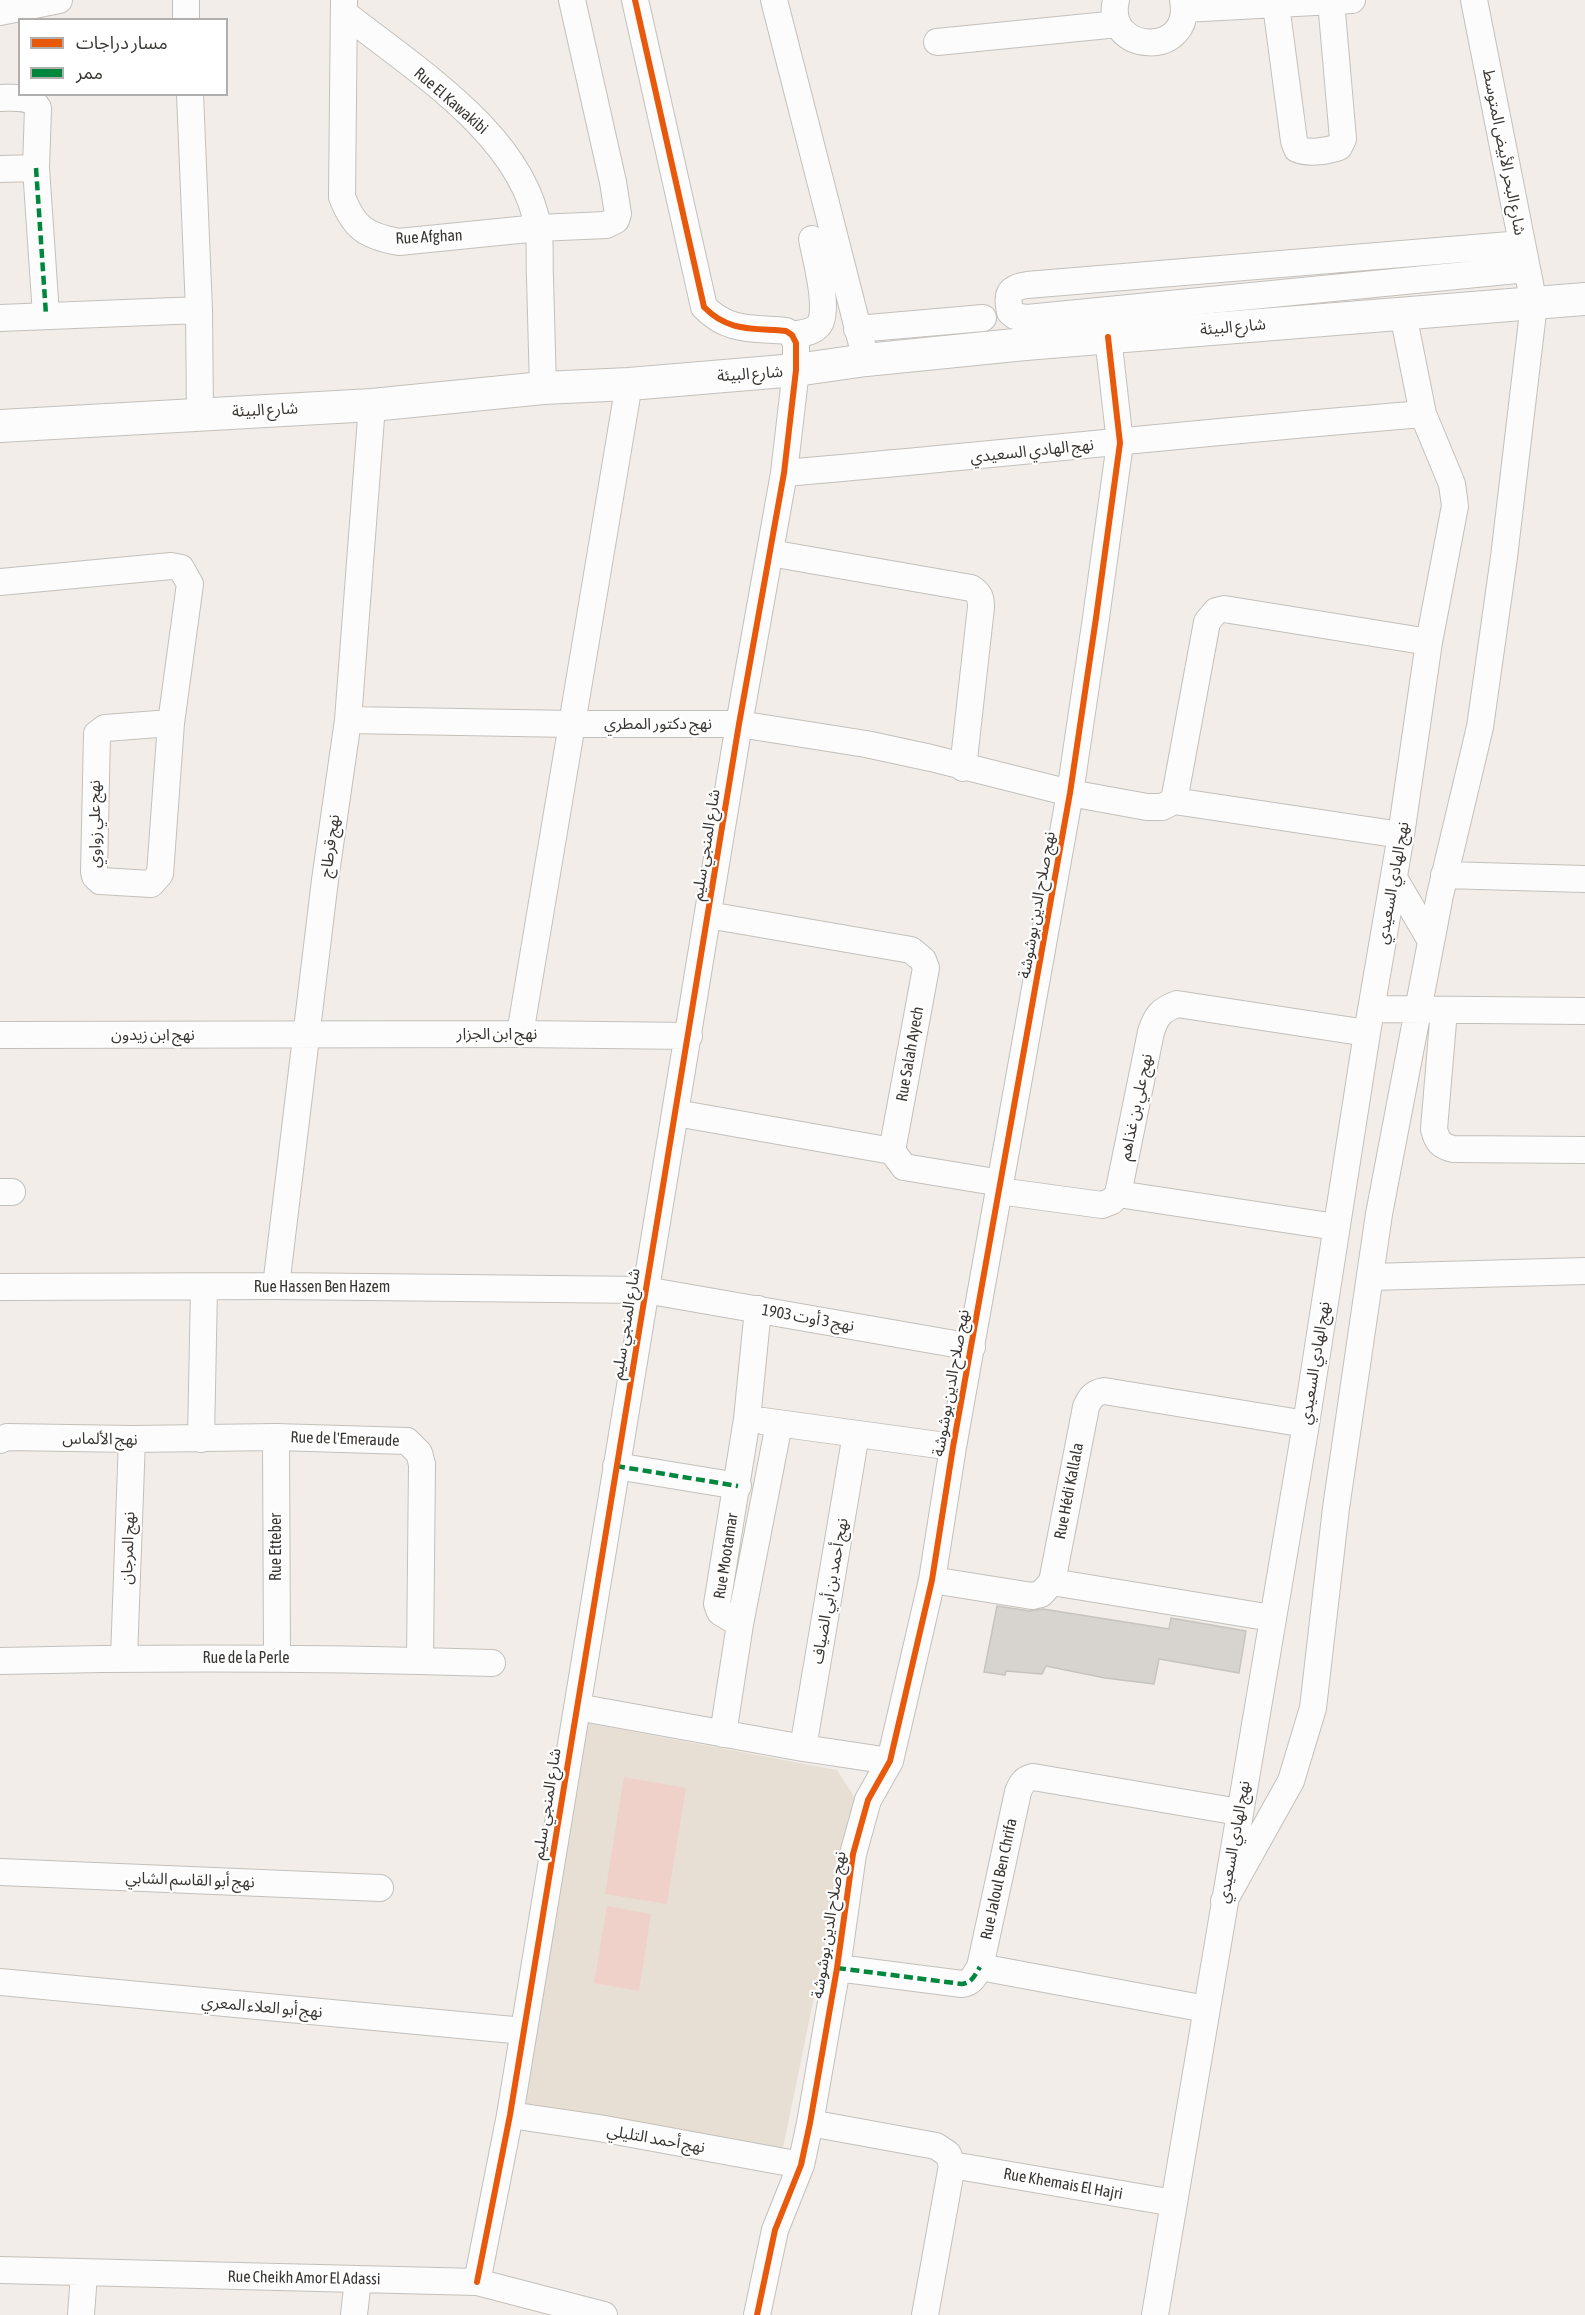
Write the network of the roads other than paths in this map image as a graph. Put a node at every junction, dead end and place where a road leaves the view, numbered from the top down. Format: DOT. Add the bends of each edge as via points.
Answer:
graph roads {
  1 [pos="59,0"];
  2 [pos="186,0"];
  3 [pos="572,0"];
  4 [pos="635,0"];
  5 [pos="774,0"];
  6 [pos="1474,0"];
  7 [pos="1341,1"];
  8 [pos="1184,5"];
  9 [pos="1276,5"];
  10 [pos="344,7"];
  11 [pos="0,12"];
  12 [pos="1117,12"];
  13 [pos="186,18"];
  14 [pos="937,42"];
  15 [pos="190,96"];
  16 [pos="0,98"];
  17 [pos="36,168"];
  18 [pos="0,169"];
  19 [pos="538,228"];
  20 [pos="812,239"];
  21 [pos="1522,244"];
  22 [pos="1527,269"];
  23 [pos="1585,299"];
  24 [pos="1534,304"];
  25 [pos="199,310"];
  26 [pos="1403,314"];
  27 [pos="46,315"];
  28 [pos="0,318"];
  29 [pos="983,318"];
  30 [pos="857,329"];
  31 [pos="792,335"];
  32 [pos="1108,337"];
  33 [pos="866,360"];
  34 [pos="796,370"];
  35 [pos="629,384"];
  36 [pos="543,388"];
  37 [pos="372,405"];
  38 [pos="200,414"];
  39 [pos="1423,414"];
  40 [pos="0,426"];
  41 [pos="1120,443"];
  42 [pos="784,473"];
  43 [pos="770,553"];
  44 [pos="0,582"];
  45 [pos="1429,642"];
  46 [pos="348,720"];
  47 [pos="171,723"];
  48 [pos="572,724"];
  49 [pos="740,724"];
  50 [pos="963,768"];
  51 [pos="1070,793"];
  52 [pos="1174,801"];
  53 [pos="1401,835"];
  54 [pos="1444,875"];
  55 [pos="1394,878"];
  56 [pos="1585,879"];
  57 [pos="708,915"];
  58 [pos="1431,941"];
  59 [pos="1418,1010"];
  60 [pos="1444,1010"];
  61 [pos="1585,1011"];
  62 [pos="1369,1021"];
  63 [pos="306,1034"];
  64 [pos="520,1034"];
  65 [pos="0,1035"];
  66 [pos="689,1036"];
  67 [pos="676,1113"];
  68 [pos="1585,1150"];
  69 [pos="892,1151"];
  70 [pos="1000,1187"];
  71 [pos="1118,1194"];
  72 [pos="1336,1227"];
  73 [pos="1585,1271"];
  74 [pos="1370,1276"];
  75 [pos="276,1286"];
  76 [pos="0,1287"];
  77 [pos="204,1288"];
  78 [pos="645,1290"];
  79 [pos="758,1310"];
  80 [pos="972,1347"];
  81 [pos="747,1419"];
  82 [pos="779,1424"];
  83 [pos="1306,1424"];
  84 [pos="856,1434"];
  85 [pos="276,1437"];
  86 [pos="132,1439"];
  87 [pos="201,1439"];
  88 [pos="0,1440"];
  89 [pos="953,1447"];
  90 [pos="616,1466"];
  91 [pos="738,1486"];
  92 [pos="932,1580"];
  93 [pos="1052,1582"];
  94 [pos="1272,1618"];
  95 [pos="740,1624"];
  96 [pos="124,1658"];
  97 [pos="277,1658"];
  98 [pos="0,1661"];
  99 [pos="420,1661"];
  100 [pos="492,1664"];
  101 [pos="577,1707"];
  102 [pos="723,1734"];
  103 [pos="803,1748"];
  104 [pos="890,1761"];
  105 [pos="1239,1812"];
  106 [pos="0,1872"];
  107 [pos="380,1888"];
  108 [pos="1224,1901"];
  109 [pos="980,1967"];
  110 [pos="837,1968"];
  111 [pos="0,1982"];
  112 [pos="1206,2009"];
  113 [pos="524,2031"];
  114 [pos="510,2115"];
  115 [pos="810,2123"];
  116 [pos="801,2165"];
  117 [pos="952,2165"];
  118 [pos="1174,2203"];
  119 [pos="0,2270"];
  120 [pos="84,2274"];
  121 [pos="358,2279"];
  122 [pos="477,2282"];
  123 [pos="81,2315"];
  124 [pos="354,2315"];
  125 [pos="604,2315"];
  126 [pos="757,2315"];
  127 [pos="925,2315"];
  128 [pos="1155,2315"];
  1 -- 11 [label="street"];
  2 -- 13 [label="street"];
  3 -- 19 [label="street, Rue Afghan" via="618,214 616,220 606,225"];
  4 -- 31 [label="street" via="704,307 728,325 786,331"];
  5 -- 30 [label="street"];
  6 -- 21 [label="street, شارع البحر الأبيض المتوسط"];
  7 -- 9 [label="street"];
  7 -- 9 [label="street" via="1343,139 1339,147 1303,152 1294,141"];
  8 -- 9 [label="street"];
  8 -- 12 [label="street" via="1183,18 1175,33 1153,43 1136,41 1123,31"];
  10 -- 19 [label="street, Rue El Kawakibi" via="463,107 494,139 515,168"];
  10 -- 19 [label="street, Rue Afghan" via="342,197 350,216 363,231 399,242"];
  12 -- 14 [label="street"];
  15 -- 25 [label="street"];
  16 -- 17 [label="street" via="26,99 36,104"];
  17 -- 18 [label="street"];
  17 -- 27 [label="street"];
  19 -- 36 [label="street, Rue El Kawakibi"];
  20 -- 31 [label="street" via="824,310 822,321 813,330"];
  21 -- 22 [label="street, شارع البحر الأبيض المتوسط"];
  21 -- 22 [label="street" via="1016,286 1008,302 1010,312 1027,318"];
  22 -- 24 [label="street, شارع البحر الأبيض المتوسط"];
  23 -- 24 [label="main road, شارع البيئة"];
  24 -- 26 [label="main road, شارع البيئة"];
  24 -- 54 [label="street, شارع البحر الأبيض المتوسط" via="1480,727"];
  25 -- 27 [label="street"];
  25 -- 38 [label="street"];
  26 -- 32 [label="main road, شارع البيئة"];
  26 -- 39 [label="street, نهج الهادي السعيدي"];
  27 -- 28 [label="street"];
  29 -- 30 [label="street"];
  30 -- 33 [label="street"];
  31 -- 34 [label="street, شارع المنجي سليم" via="796,343"];
  32 -- 33 [label="main road, شارع البيئة"];
  32 -- 41 [label="street, نهج صلاح الدين بوشوشة"];
  33 -- 34 [label="main road, شارع البيئة"];
  34 -- 35 [label="main road, شارع البيئة"];
  34 -- 42 [label="street, شارع المنجي سليم"];
  35 -- 36 [label="main road, شارع البيئة"];
  35 -- 48 [label="street"];
  36 -- 37 [label="main road, شارع البيئة"];
  37 -- 38 [label="main road, شارع البيئة"];
  37 -- 46 [label="street, نهج قرطاج"];
  38 -- 40 [label="main road, شارع البيئة"];
  39 -- 41 [label="street, نهج الهادي السعيدي"];
  39 -- 45 [label="street, نهج الهادي السعيدي" via="1452,484 1455,506"];
  41 -- 42 [label="street, نهج الهادي السعيدي"];
  41 -- 51 [label="street, نهج صلاح الدين بوشوشة"];
  42 -- 43 [label="street, شارع المنجي سليم"];
  43 -- 49 [label="street, شارع المنجي سليم"];
  43 -- 50 [label="street" via="971,588 978,593 981,607"];
  44 -- 47 [label="street, نهج علي زواوي" via="181,568 190,584"];
  45 -- 52 [label="street" via="1224,609 1216,611 1207,621"];
  45 -- 53 [label="street, نهج الهادي السعيدي"];
  46 -- 48 [label="street, نهج دكتور المطري"];
  46 -- 63 [label="street, نهج قرطاج"];
  47 -- 47 [label="street, نهج علي زواوي" via="160,874 151,884 100,881 94,872 98,734 105,728"];
  48 -- 49 [label="street, نهج دكتور المطري"];
  48 -- 64 [label="street"];
  49 -- 50 [label="street, نهج دكتور المطري" via="866,744"];
  49 -- 57 [label="street, شارع المنجي سليم"];
  50 -- 51 [label="street, نهج دكتور المطري"];
  51 -- 52 [label="street, نهج دكتور المطري" via="1147,807 1162,807"];
  51 -- 70 [label="street, نهج صلاح الدين بوشوشة"];
  52 -- 53 [label="street, نهج دكتور المطري"];
  53 -- 55 [label="street, نهج الهادي السعيدي"];
  54 -- 56 [label="street"];
  54 -- 58 [label="street, شارع البحر الأبيض المتوسط"];
  55 -- 58 [label="street"];
  55 -- 62 [label="street, نهج الهادي السعيدي"];
  57 -- 66 [label="street, شارع المنجي سليم"];
  57 -- 69 [label="street, Rue Salah Ayech" via="911,950 923,960 926,968"];
  58 -- 59 [label="street, شارع البحر الأبيض المتوسط"];
  59 -- 60 [label="street, نهج علي بن غذاهم"];
  59 -- 62 [label="street, نهج علي بن غذاهم"];
  59 -- 74 [label="street, شارع البحر الأبيض المتوسط"];
  60 -- 61 [label="street, نهج علي بن غذاهم"];
  60 -- 68 [label="street" via="1434,1129 1443,1146"];
  62 -- 71 [label="street, نهج علي بن غذاهم" via="1177,1004 1164,1008 1155,1017 1151,1032"];
  62 -- 72 [label="street, نهج الهادي السعيدي"];
  63 -- 64 [label="street, نهج ابن الجزار"];
  63 -- 65 [label="street, نهج ابن زيدون"];
  63 -- 75 [label="street, نهج قرطاج"];
  64 -- 66 [label="street, نهج ابن الجزار"];
  66 -- 67 [label="street, شارع المنجي سليم"];
  67 -- 69 [label="street"];
  67 -- 78 [label="street, شارع المنجي سليم"];
  69 -- 70 [label="street" via="904,1167"];
  70 -- 71 [label="street" via="1102,1205"];
  70 -- 80 [label="street, نهج صلاح الدين بوشوشة"];
  71 -- 72 [label="street"];
  72 -- 83 [label="street, نهج الهادي السعيدي"];
  73 -- 74 [label="street"];
  74 -- 108 [label="street, شارع البحر الأبيض المتوسط" via="1336,1508 1313,1708 1291,1780"];
  75 -- 77 [label="street, Rue Hassen Ben Hazem"];
  75 -- 78 [label="street, Rue Hassen Ben Hazem"];
  76 -- 77 [label="street, Rue Hassen Ben Hazem"];
  77 -- 87 [label="street"];
  78 -- 79 [label="street, نهج 3 أوت 1903"];
  78 -- 90 [label="street, شارع المنجي سليم"];
  79 -- 80 [label="street, نهج 3 أوت 1903"];
  79 -- 81 [label="street, Rue Mootamar"];
  80 -- 89 [label="street, نهج صلاح الدين بوشوشة"];
  81 -- 82 [label="street"];
  81 -- 91 [label="street, Rue Mootamar"];
  82 -- 84 [label="street"];
  82 -- 95 [label="street, Rue Mootamar"];
  83 -- 93 [label="street, Rue Hédi Kallala" via="1104,1391 1095,1393 1086,1407"];
  83 -- 94 [label="street, نهج الهادي السعيدي"];
  84 -- 89 [label="street"];
  84 -- 103 [label="street, نهج أحمد بن أبي الضياف"];
  85 -- 87 [label="street, Rue de l'Emeraude"];
  85 -- 97 [label="street, Rue Etteber"];
  85 -- 99 [label="street, Rue de l'Emeraude" via="406,1442 419,1453"];
  86 -- 87 [label="street, نهج الألماس"];
  86 -- 88 [label="street, نهج الألماس"];
  86 -- 96 [label="street, نهج المرجان"];
  89 -- 92 [label="street, نهج صلاح الدين بوشوشة"];
  90 -- 91 [label="street"];
  90 -- 101 [label="street, شارع المنجي سليم"];
  91 -- 95 [label="street, Rue Mootamar" via="717,1604 720,1612"];
  92 -- 93 [label="street" via="1032,1596 1041,1594"];
  92 -- 104 [label="street, نهج صلاح الدين بوشوشة"];
  93 -- 94 [label="street"];
  94 -- 105 [label="street, نهج الهادي السعيدي"];
  95 -- 102 [label="street"];
  96 -- 97 [label="street, Rue de la Perle"];
  96 -- 98 [label="street, Rue de la Perle"];
  97 -- 99 [label="street, Rue de la Perle"];
  99 -- 100 [label="street, Rue de la Perle"];
  101 -- 102 [label="street"];
  101 -- 113 [label="street, شارع المنجي سليم"];
  102 -- 103 [label="street"];
  103 -- 104 [label="street"];
  104 -- 110 [label="street, نهج صلاح الدين بوشوشة" via="868,1800 853,1854"];
  105 -- 108 [label="street, نهج الهادي السعيدي"];
  105 -- 109 [label="street, Rue Jaloul Ben Chrifa" via="1027,1778 1018,1792"];
  106 -- 107 [label="street, نهج أبو القاسم الشابي"];
  108 -- 112 [label="street, نهج الهادي السعيدي"];
  109 -- 110 [label="street" via="968,1983 962,1984"];
  109 -- 112 [label="street"];
  110 -- 115 [label="street, نهج صلاح الدين بوشوشة"];
  111 -- 113 [label="street, نهج أبو العلاء المعري"];
  112 -- 118 [label="street, نهج الهادي السعيدي"];
  113 -- 114 [label="street, شارع المنجي سليم"];
  114 -- 116 [label="street, نهج أحمد التليلي"];
  114 -- 122 [label="street, شارع المنجي سليم"];
  115 -- 116 [label="street, نهج صلاح الدين بوشوشة"];
  115 -- 117 [label="street" via="936,2146 948,2154"];
  116 -- 126 [label="street, نهج صلاح الدين بوشوشة" via="775,2230"];
  117 -- 118 [label="street, Rue Khemais El Hajri"];
  117 -- 127 [label="street"];
  118 -- 128 [label="street, نهج الهادي السعيدي"];
  119 -- 120 [label="street, Rue Cheikh Amor El Adassi"];
  120 -- 121 [label="street, Rue Cheikh Amor El Adassi"];
  120 -- 123 [label="street"];
  121 -- 122 [label="street, Rue Cheikh Amor El Adassi"];
  121 -- 124 [label="street"];
  122 -- 125 [label="street, Rue Cheikh Amor El Adassi"];
}
